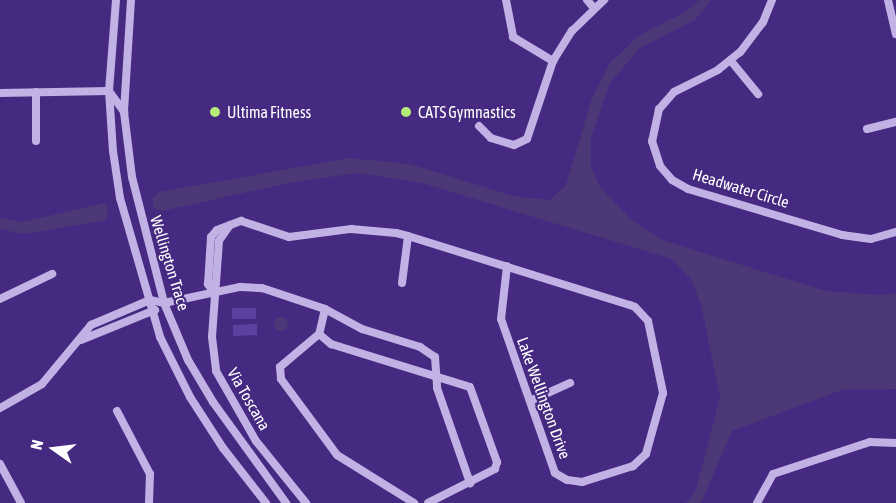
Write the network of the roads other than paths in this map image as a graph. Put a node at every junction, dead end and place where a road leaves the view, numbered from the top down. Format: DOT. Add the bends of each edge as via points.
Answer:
graph roads {
  1 [pos="116,0"];
  2 [pos="131,0"];
  3 [pos="506,0"];
  4 [pos="586,0"];
  5 [pos="604,0"];
  6 [pos="772,0"];
  7 [pos="888,0"];
  8 [pos="594,8"];
  9 [pos="896,34"];
  10 [pos="553,61"];
  11 [pos="731,61"];
  12 [pos="109,91"];
  13 [pos="36,92"];
  14 [pos="0,93"];
  15 [pos="758,94"];
  16 [pos="124,112"];
  17 [pos="896,122"];
  18 [pos="480,126"];
  19 [pos="867,129"];
  20 [pos="36,141"];
  21 [pos="896,232"];
  22 [pos="408,236"];
  23 [pos="507,267"];
  24 [pos="52,273"];
  25 [pos="402,283"];
  26 [pos="214,293"];
  27 [pos="0,299"];
  28 [pos="150,300"];
  29 [pos="164,303"];
  30 [pos="325,309"];
  31 [pos="153,312"];
  32 [pos="319,334"];
  33 [pos="76,343"];
  34 [pos="438,375"];
  35 [pos="570,383"];
  36 [pos="530,401"];
  37 [pos="0,408"];
  38 [pos="117,411"];
  39 [pos="896,443"];
  40 [pos="0,464"];
  41 [pos="470,483"];
  42 [pos="21,503"];
  43 [pos="149,503"];
  44 [pos="266,503"];
  45 [pos="286,503"];
  46 [pos="306,503"];
  47 [pos="414,503"];
  48 [pos="428,503"];
  49 [pos="757,503"];
  1 -- 12 [label="street, Wellington Trace"];
  2 -- 16 [label="street, Wellington Trace"];
  3 -- 10 [label="street" via="513,37"];
  4 -- 8 [label="street"];
  5 -- 8 [label="street"];
  6 -- 11 [label="street, Headwater Circle" via="754,36"];
  7 -- 9 [label="street"];
  8 -- 10 [label="street" via="572,31"];
  10 -- 18 [label="street" via="523,142 514,145 491,138"];
  11 -- 15 [label="street"];
  11 -- 21 [label="street, Headwater Circle" via="674,92 659,109 652,141 665,173 688,189 842,234 871,239"];
  12 -- 13 [label="street"];
  12 -- 16 [label="street"];
  12 -- 28 [label="street, Wellington Trace" via="120,198"];
  13 -- 14 [label="street"];
  13 -- 20 [label="street"];
  16 -- 29 [label="street, Wellington Trace" via="132,177"];
  17 -- 19 [label="street"];
  22 -- 23 [label="street, Lake Wellington Drive"];
  22 -- 25 [label="street"];
  22 -- 26 [label="street, Lake Wellington Drive" via="351,228 289,237 251,222 231,223 211,237 208,284"];
  23 -- 36 [label="street, Lake Wellington Drive" via="501,320"];
  23 -- 36 [label="street, Lake Wellington Drive" via="639,309 650,326 663,393 641,460 582,482 555,473"];
  24 -- 27 [label="street"];
  26 -- 29 [label="street"];
  26 -- 30 [label="street" via="256,287"];
  26 -- 46 [label="street, Via Toscana" via="212,347 221,385 256,441"];
  28 -- 29 [label="street"];
  28 -- 31 [label="street, Wellington Trace"];
  28 -- 33 [label="street" via="91,325"];
  29 -- 31 [label="street"];
  29 -- 45 [label="street, Wellington Trace" via="188,360 213,402"];
  30 -- 32 [label="street"];
  30 -- 34 [label="street" via="362,329 428,351 435,357"];
  31 -- 33 [label="street" via="97,331"];
  31 -- 44 [label="street, Wellington Trace" via="160,337 190,397"];
  32 -- 34 [label="street" via="331,344"];
  32 -- 47 [label="street" via="280,367 281,380 337,454"];
  33 -- 37 [label="street" via="42,384"];
  34 -- 41 [label="street" via="440,398"];
  34 -- 41 [label="street" via="470,387 496,462 490,474"];
  35 -- 36 [label="street"];
  38 -- 43 [label="street" via="148,469 152,485"];
  39 -- 49 [label="street" via="870,442 773,474"];
  40 -- 42 [label="street"];
  41 -- 48 [label="street"];
}
